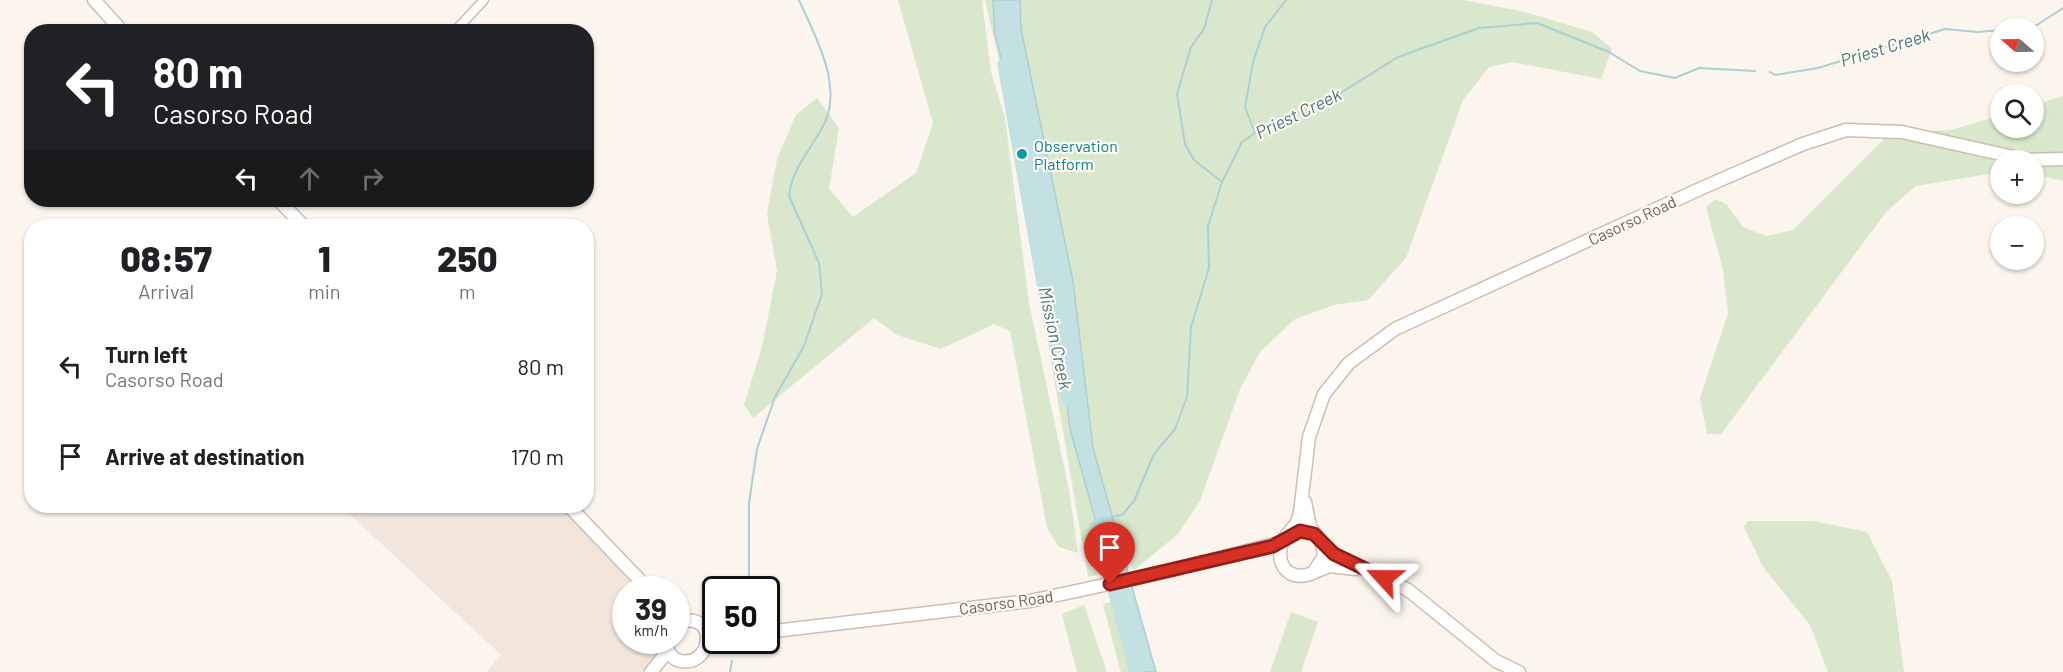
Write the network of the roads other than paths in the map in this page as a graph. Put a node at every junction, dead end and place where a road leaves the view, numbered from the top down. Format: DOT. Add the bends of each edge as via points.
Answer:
graph roads {
  1 [pos="94,0"];
  2 [pos="484,0"];
  3 [pos="116,24"];
  4 [pos="462,24"];
  5 [pos="2063,159"];
  6 [pos="1304,486"];
  7 [pos="576,513"];
  8 [pos="1318,538"];
  9 [pos="1284,539"];
  10 [pos="1242,554"];
  11 [pos="1282,564"];
  12 [pos="1365,570"];
  13 [pos="1313,573"];
  14 [pos="636,576"];
  15 [pos="690,622"];
  16 [pos="702,627"];
  17 [pos="780,630"];
  18 [pos="663,654"];
  19 [pos="671,654"];
  20 [pos="703,654"];
  21 [pos="679,662"];
  22 [pos="652,671"];
  23 [pos="1519,672"];
  1 -- 3 [label="main road"];
  2 -- 4 [label="street"];
  5 -- 6 [label="main road, Casorso Road" via="2027,160 1902,132 1868,129 1846,130 1803,144 1395,328 1349,363 1324,394 1309,437"];
  6 -- 8 [label="main road, Casorso Road" via="1306,512"];
  6 -- 9 [label="main road, Casorso Road" via="1296,524"];
  7 -- 14 [label="main road"];
  8 -- 9 [label="main road" via="1300,531"];
  8 -- 12 [label="main road" via="1334,554"];
  8 -- 13 [label="main road" via="1324,556"];
  9 -- 10 [label="main road, Casorso Road"];
  9 -- 11 [label="main road" via="1279,549"];
  10 -- 11 [label="main road, Casorso Road" via="1266,556"];
  10 -- 17 [label="main road, Casorso Road" via="1030,601"];
  11 -- 13 [label="main road" via="1299,576"];
  12 -- 13 [label="main road" via="1330,566"];
  12 -- 23 [label="main road" via="1408,590 1496,661"];
  15 -- 16 [label="main road"];
  18 -- 22 [label="main road"];
  19 -- 21 [label="main road"];
  20 -- 21 [label="main road" via="693,662"];
  21 -- 22 [label="main road"];
}
